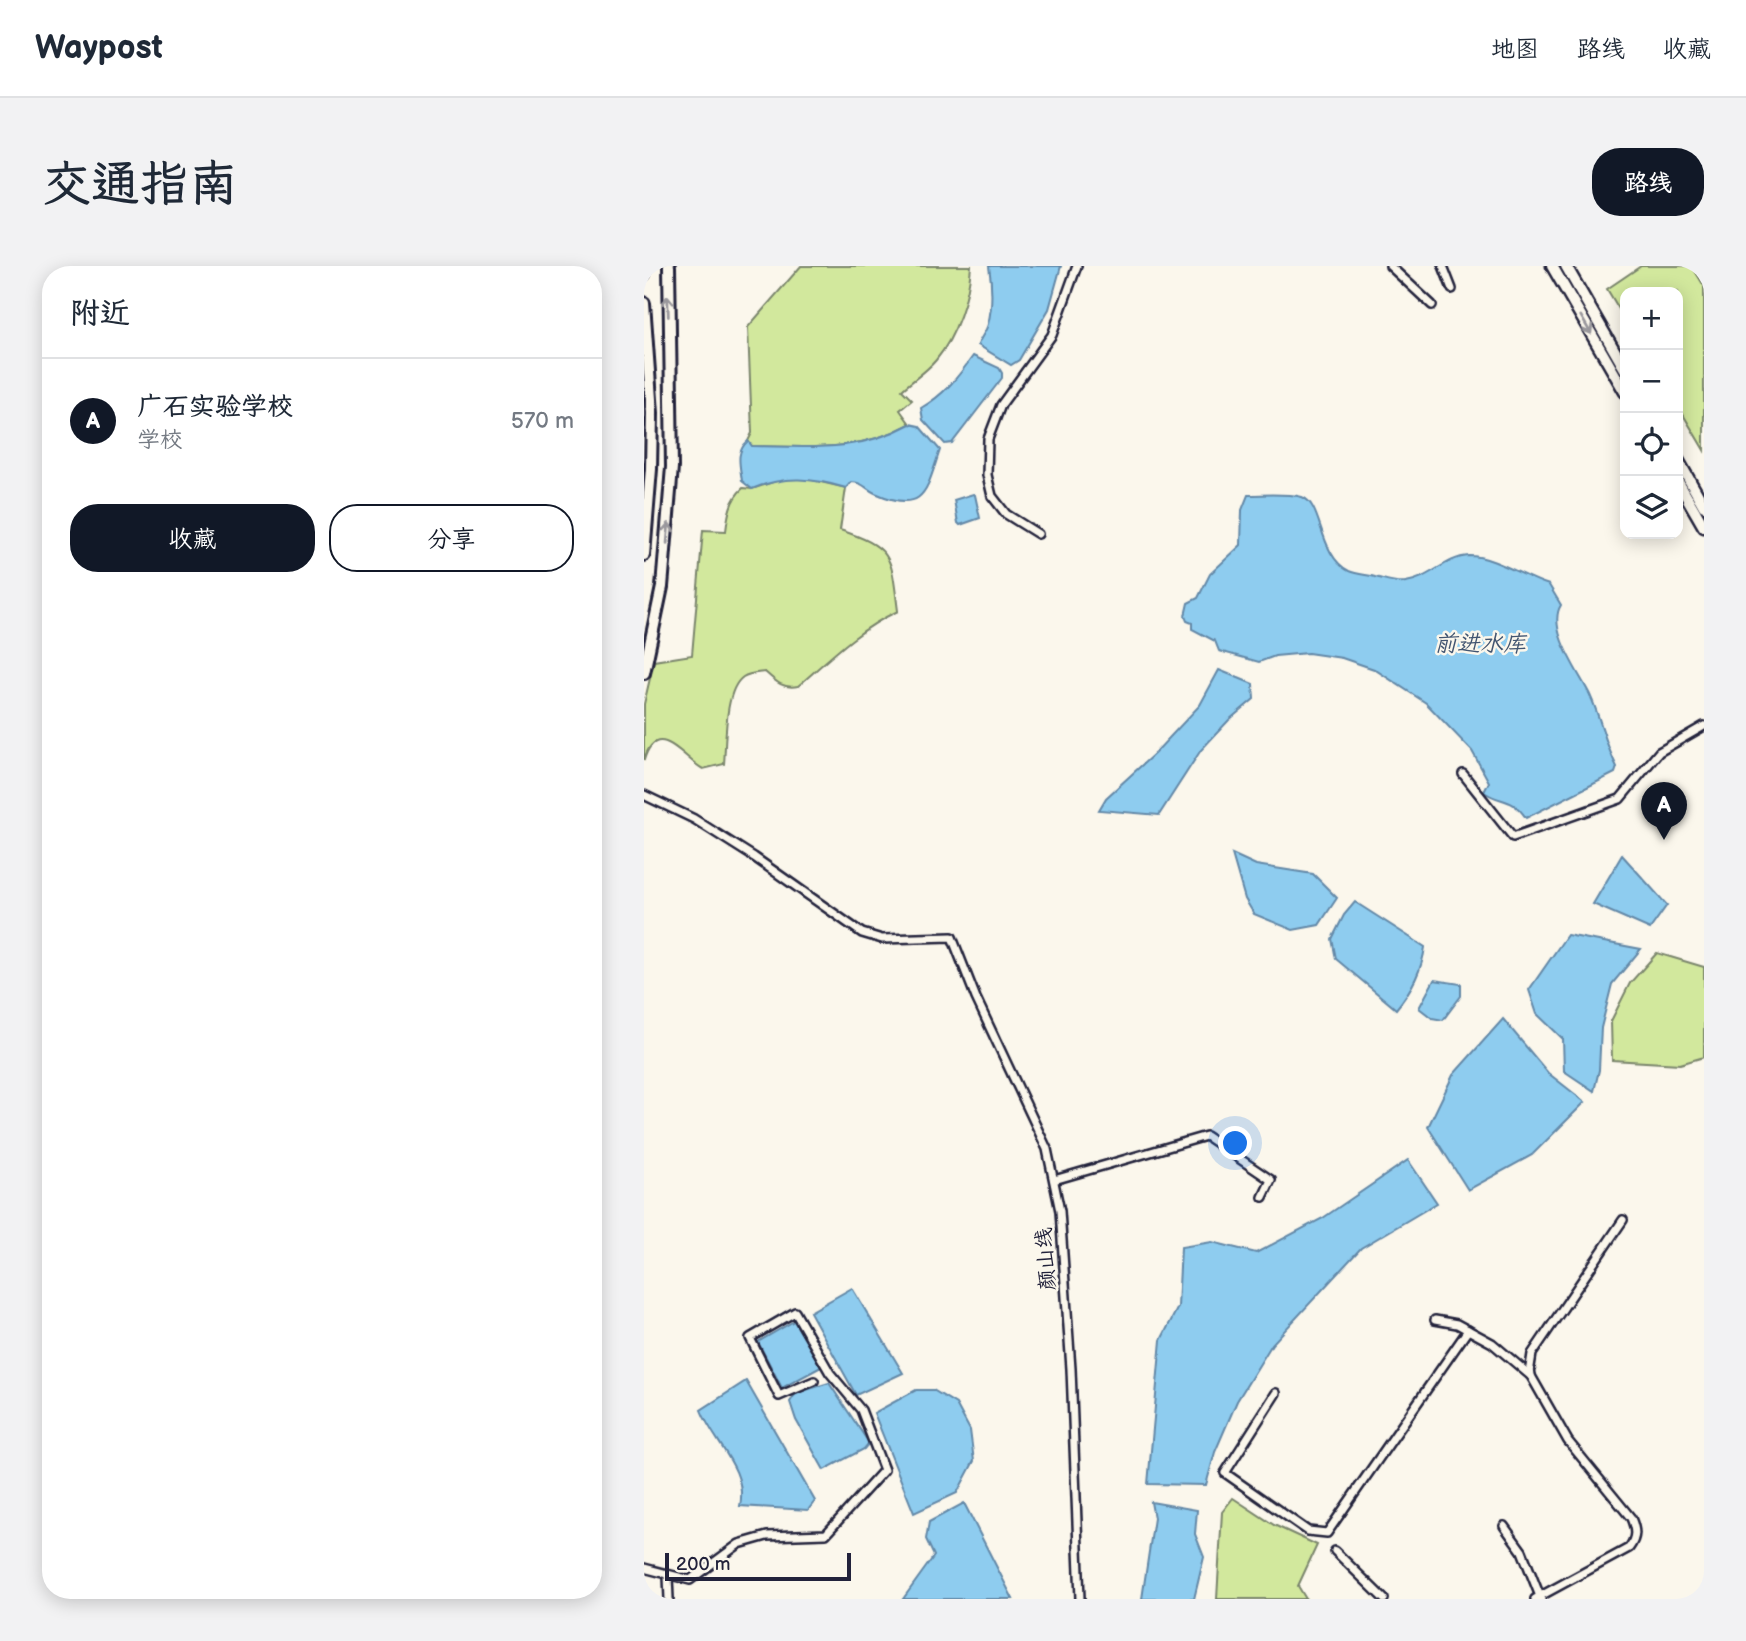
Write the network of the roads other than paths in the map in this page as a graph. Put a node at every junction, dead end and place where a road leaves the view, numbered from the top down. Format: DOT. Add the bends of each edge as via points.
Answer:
graph roads {
  1 [pos="645,266"];
  2 [pos="668,266"];
  3 [pos="1077,266"];
  4 [pos="1390,266"];
  5 [pos="1443,266"];
  6 [pos="1552,266"];
  7 [pos="1566,266"];
  8 [pos="644,274"];
  9 [pos="1452,289"];
  10 [pos="644,303"];
  11 [pos="1432,305"];
  12 [pos="646,350"];
  13 [pos="1620,360"];
  14 [pos="1620,383"];
  15 [pos="1683,469"];
  16 [pos="1683,491"];
  17 [pos="1704,506"];
  18 [pos="1704,527"];
  19 [pos="1038,534"];
  20 [pos="644,555"];
  21 [pos="644,673"];
  22 [pos="1704,726"];
  23 [pos="1463,774"];
  24 [pos="644,795"];
  25 [pos="1054,1181"];
  26 [pos="1263,1197"];
  27 [pos="1623,1220"];
  28 [pos="1435,1320"];
  29 [pos="1468,1330"];
  30 [pos="1531,1376"];
  31 [pos="814,1381"];
  32 [pos="1276,1393"];
  33 [pos="1504,1526"];
  34 [pos="1335,1551"];
  35 [pos="644,1568"];
  36 [pos="668,1576"];
  37 [pos="1538,1598"];
  38 [pos="669,1599"];
  39 [pos="1080,1599"];
  40 [pos="1384,1599"];
  1 -- 8 [label="main road"];
  21 -- 2 [label="main road, one-way" via="662,587 672,467"];
  3 -- 19 [label="street" via="1052,335 1001,405 988,439 992,496 1006,514"];
  4 -- 11 [label="street"];
  5 -- 9 [label="street"];
  6 -- 14 [label="main road, one-way"];
  7 -- 13 [label="main road"];
  10 -- 12 [label="main road"];
  12 -- 20 [label="main road" via="652,413"];
  15 -- 17 [label="main road"];
  16 -- 18 [label="main road"];
  22 -- 23 [label="street" via="1659,752 1620,799 1513,837"];
  24 -- 25 [label="street, 颜山线" via="694,819 862,933 882,939 952,937 1047,1149"];
  25 -- 26 [label="street" via="1206,1136 1271,1180"];
  25 -- 39 [label="street, 颜山线" via="1071,1369"];
  27 -- 30 [label="street" via="1532,1354"];
  28 -- 29 [label="street"];
  29 -- 30 [label="street" via="1492,1343"];
  29 -- 32 [label="street" via="1327,1533 1308,1531 1225,1473"];
  30 -- 37 [label="street" via="1568,1441 1636,1530 1629,1548"];
  31 -- 36 [label="street" via="779,1396 750,1338 795,1312 830,1373 861,1410 884,1470 826,1534 767,1536 739,1545 690,1580"];
  33 -- 37 [label="street" via="1522,1551"];
  34 -- 40 [label="street"];
  35 -- 36 [label="street"];
  36 -- 38 [label="street"];
}
